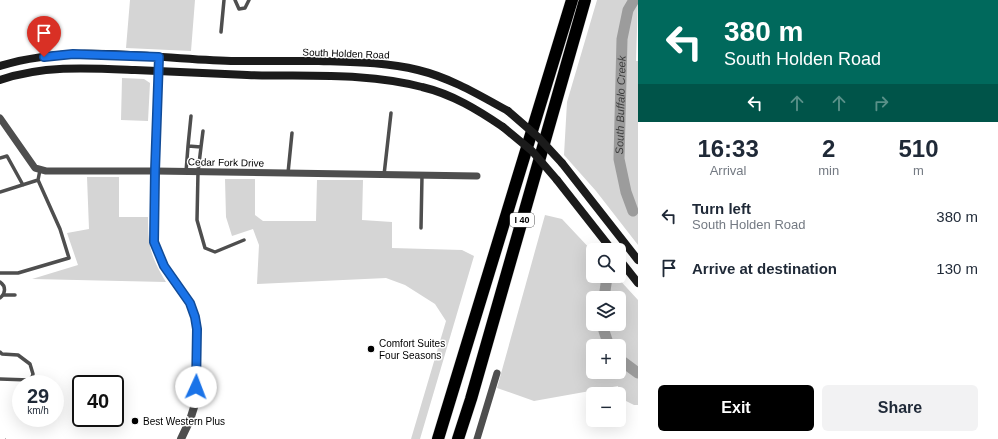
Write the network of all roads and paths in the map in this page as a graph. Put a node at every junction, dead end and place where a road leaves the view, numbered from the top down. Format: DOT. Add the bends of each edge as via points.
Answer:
graph roads {
  1 [pos="224,0"];
  2 [pos="235,0"];
  3 [pos="249,0"];
  4 [pos="572,0"];
  5 [pos="585,0"];
  6 [pos="221,32"];
  7 [pos="159,57"];
  8 [pos="0,66"];
  9 [pos="158,71"];
  10 [pos="0,80"];
  11 [pos="391,113"];
  12 [pos="191,116"];
  13 [pos="0,118"];
  14 [pos="203,131"];
  15 [pos="292,133"];
  16 [pos="188,146"];
  17 [pos="201,148"];
  18 [pos="0,158"];
  19 [pos="40,170"];
  20 [pos="155,171"];
  21 [pos="186,172"];
  22 [pos="198,172"];
  23 [pos="288,173"];
  24 [pos="384,175"];
  25 [pos="422,176"];
  26 [pos="478,176"];
  27 [pos="38,180"];
  28 [pos="23,185"];
  29 [pos="0,190"];
  30 [pos="421,228"];
  31 [pos="244,240"];
  32 [pos="606,243"];
  33 [pos="638,260"];
  34 [pos="626,268"];
  35 [pos="0,273"];
  36 [pos="0,282"];
  37 [pos="638,283"];
  38 [pos="4,294"];
  39 [pos="15,295"];
  40 [pos="0,298"];
  41 [pos="0,352"];
  42 [pos="497,372"];
  43 [pos="0,379"];
  44 [pos="181,439"];
  45 [pos="438,439"];
  46 [pos="458,439"];
  47 [pos="477,439"];
  1 -- 6 [label="lane"];
  2 -- 3 [label="lane" via="239,9 245,8"];
  4 -- 45 [label="highway, I 40"];
  5 -- 46 [label="highway, I 40"];
  7 -- 8 [label="main road, South Holden Road" via="73,54 28,59"];
  7 -- 9 [label="street"];
  7 -- 33 [label="main road, South Holden Road, bridge" via="346,62 398,66 457,83 508,112 538,137 562,163"];
  9 -- 10 [label="main road" via="65,68 24,73"];
  9 -- 20 [label="street"];
  9 -- 32 [label="main road, bridge" via="393,80 424,87 457,99 503,127 532,151"];
  11 -- 24 [label="lane"];
  12 -- 16 [label="lane"];
  13 -- 19 [label="street" via="35,168"];
  14 -- 17 [label="lane"];
  15 -- 23 [label="lane"];
  16 -- 17 [label="lane"];
  16 -- 21 [label="lane"];
  17 -- 22 [label="lane"];
  18 -- 28 [label="lane" via="8,156"];
  19 -- 20 [label="street, Cedar Fork Drive"];
  19 -- 27 [label="lane"];
  20 -- 21 [label="street, Cedar Fork Drive"];
  20 -- 44 [label="street" via="154,242 164,266 190,303 197,329 195,404"];
  21 -- 22 [label="street, Cedar Fork Drive"];
  22 -- 23 [label="street, Cedar Fork Drive"];
  22 -- 31 [label="lane" via="197,220 205,248 215,252"];
  23 -- 24 [label="street, Cedar Fork Drive"];
  24 -- 25 [label="street, Cedar Fork Drive"];
  25 -- 26 [label="street, Cedar Fork Drive"];
  25 -- 30 [label="lane"];
  27 -- 28 [label="lane"];
  27 -- 35 [label="lane" via="60,229 69,258 18,273"];
  28 -- 29 [label="lane"];
  34 -- 37 [label="main road"];
  36 -- 38 [label="lane" via="4,286"];
  38 -- 39 [label="lane"];
  38 -- 40 [label="lane"];
  41 -- 43 [label="lane" via="18,354 30,364 33,374 29,380"];
  42 -- 47 [label="street"];
}
